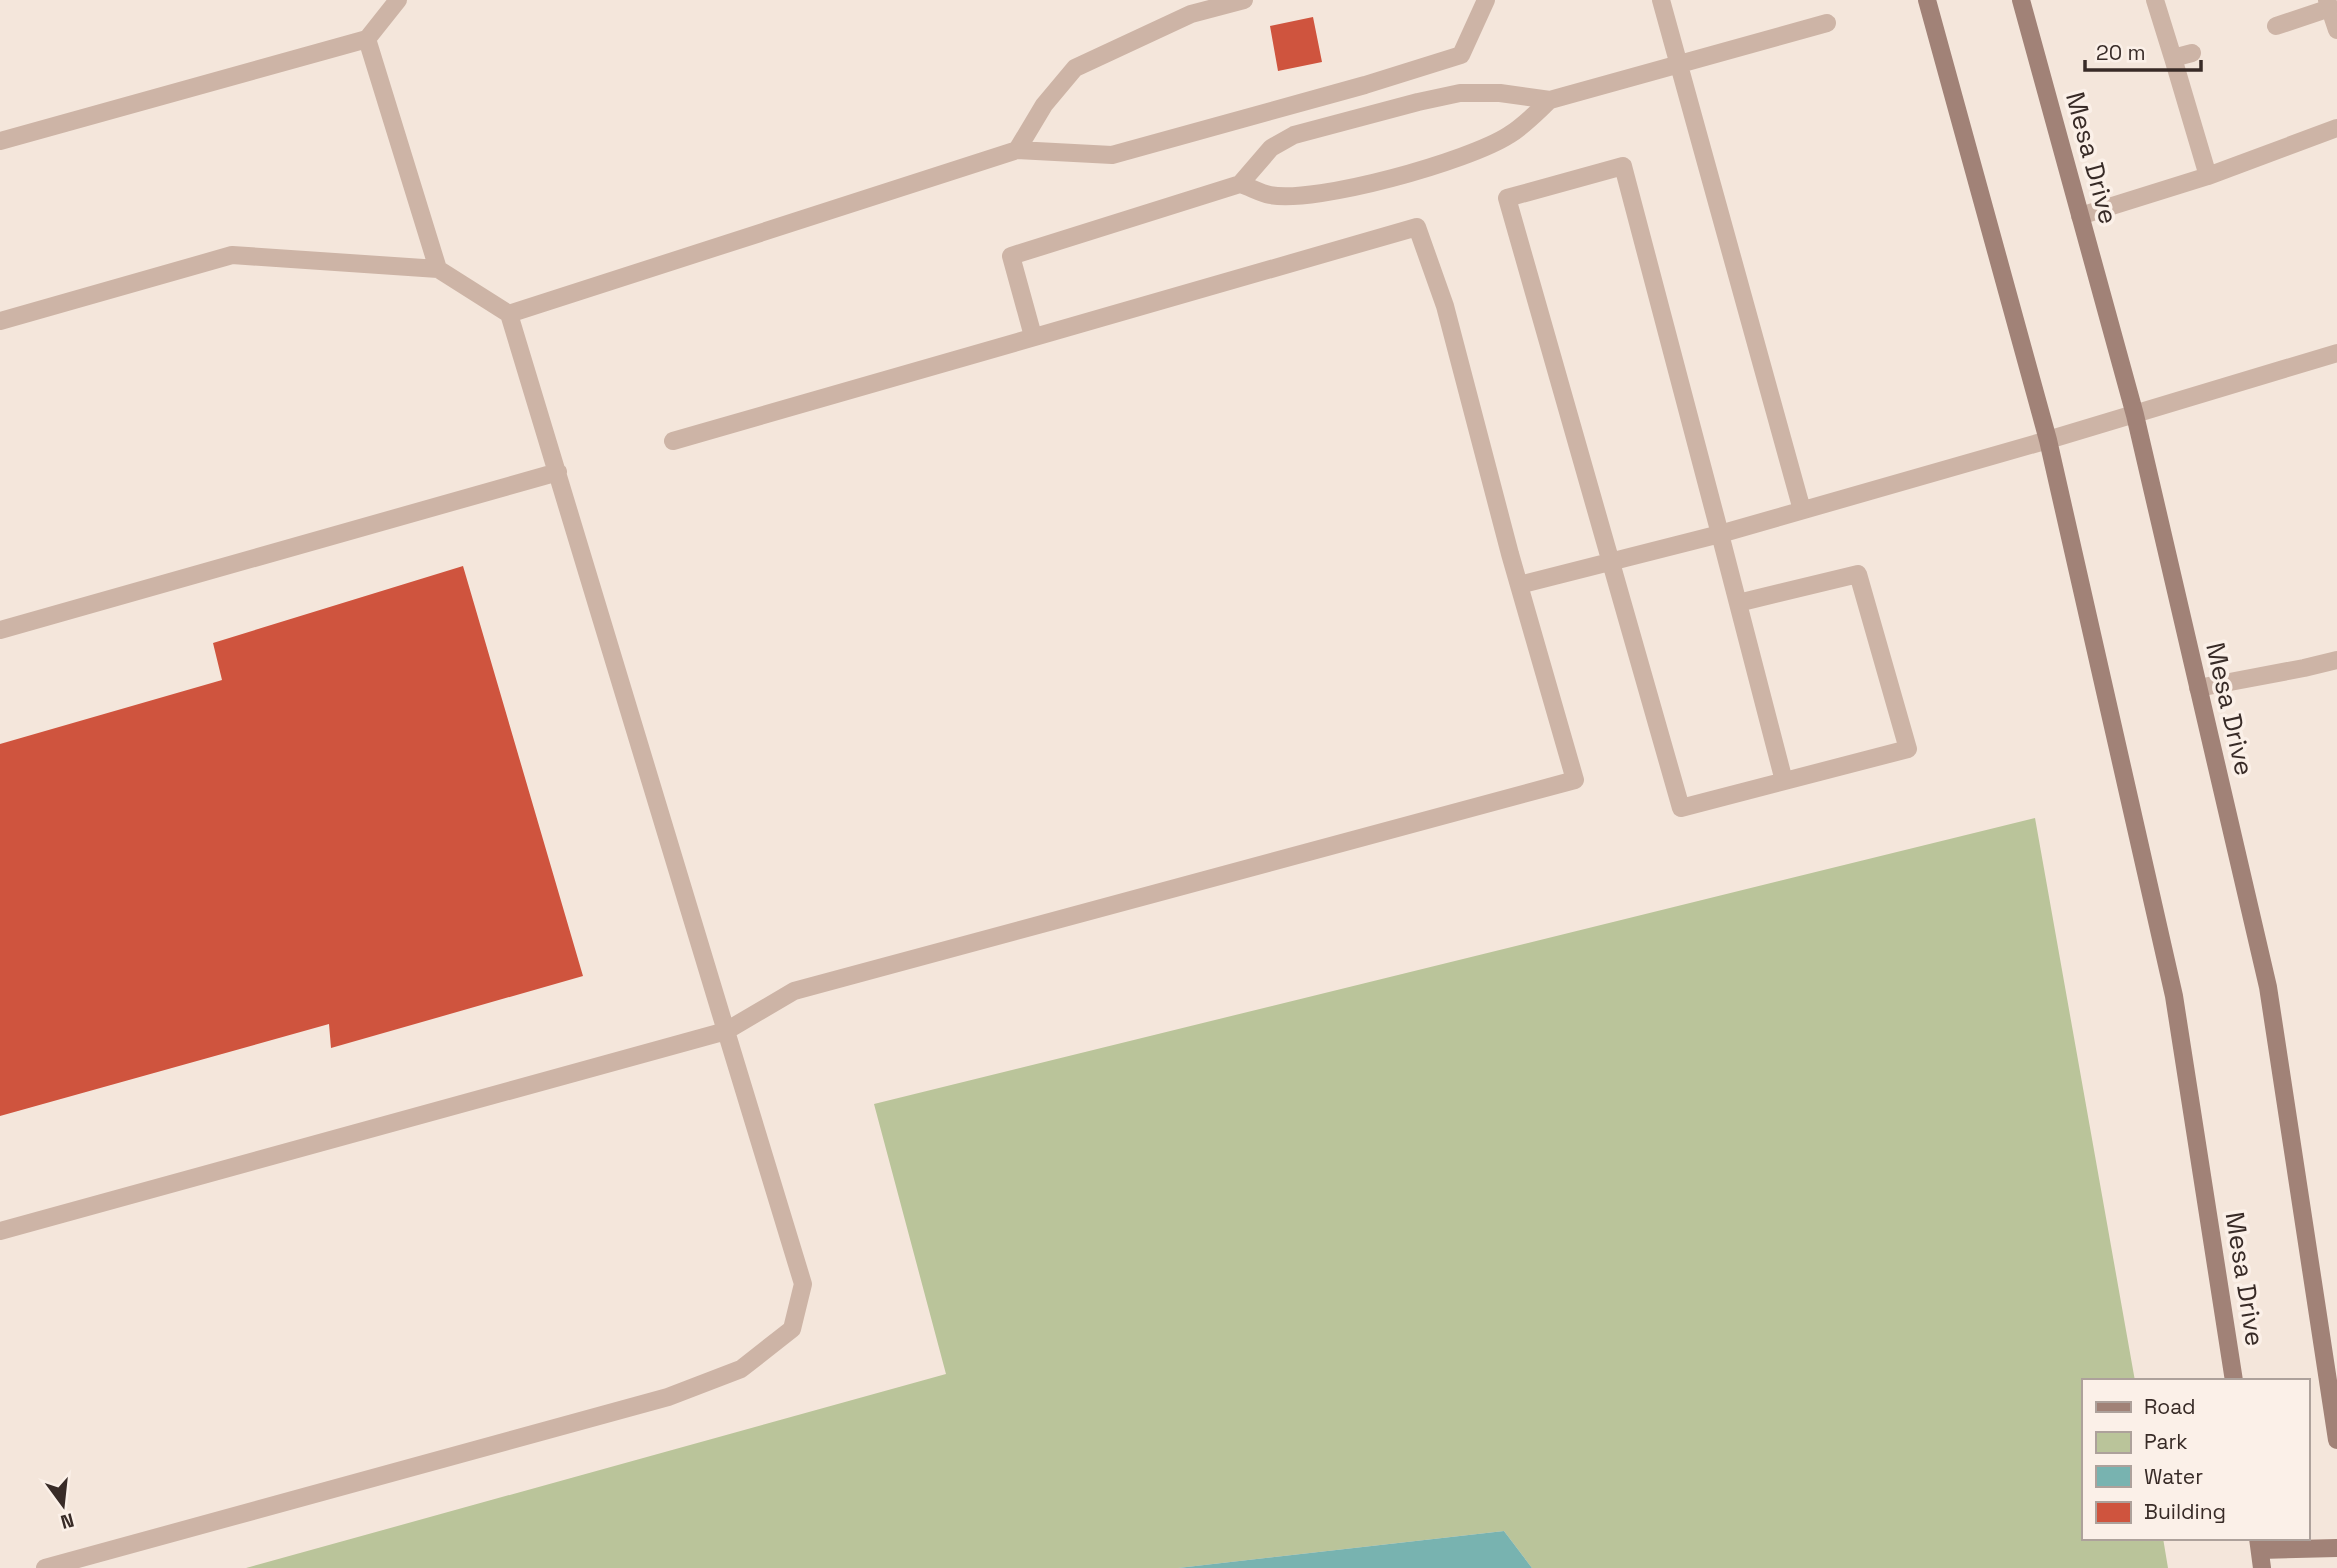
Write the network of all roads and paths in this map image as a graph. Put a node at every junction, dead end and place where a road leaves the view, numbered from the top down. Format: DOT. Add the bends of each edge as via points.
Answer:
graph roads {
  1 [pos="398,0"];
  2 [pos="1244,0"];
  3 [pos="1486,0"];
  4 [pos="1661,0"];
  5 [pos="1927,0"];
  6 [pos="2021,0"];
  7 [pos="2155,0"];
  8 [pos="2329,4"];
  9 [pos="1827,23"];
  10 [pos="2276,26"];
  11 [pos="2337,30"];
  12 [pos="367,39"];
  13 [pos="2192,52"];
  14 [pos="2173,58"];
  15 [pos="1678,64"];
  16 [pos="1550,100"];
  17 [pos="2337,128"];
  18 [pos="0,141"];
  19 [pos="1017,150"];
  20 [pos="2208,176"];
  21 [pos="1240,184"];
  22 [pos="2080,216"];
  23 [pos="438,269"];
  24 [pos="509,314"];
  25 [pos="0,321"];
  26 [pos="1033,336"];
  27 [pos="2337,353"];
  28 [pos="2135,415"];
  29 [pos="673,440"];
  30 [pos="2048,440"];
  31 [pos="558,472"];
  32 [pos="1802,510"];
  33 [pos="1720,534"];
  34 [pos="1611,563"];
  35 [pos="1519,586"];
  36 [pos="1738,603"];
  37 [pos="0,630"];
  38 [pos="2337,660"];
  39 [pos="2198,688"];
  40 [pos="1784,781"];
  41 [pos="726,1031"];
  42 [pos="0,1231"];
  43 [pos="2234,1379"];
  44 [pos="2337,1440"];
  45 [pos="2337,1548"];
  46 [pos="2260,1552"];
  47 [pos="45,1568"];
  1 -- 12 [label="lane"];
  2 -- 19 [label="lane" via="1191,14 1075,68 1044,104"];
  3 -- 19 [label="lane" via="1461,55 1112,155"];
  4 -- 15 [label="lane"];
  5 -- 30 [label="main road, Mesa Drive"];
  6 -- 22 [label="main road, Mesa Drive"];
  7 -- 14 [label="lane"];
  8 -- 10 [label="lane"];
  8 -- 11 [label="lane"];
  9 -- 15 [label="lane"];
  12 -- 18 [label="lane"];
  12 -- 23 [label="lane"];
  13 -- 14 [label="lane"];
  14 -- 20 [label="lane"];
  15 -- 16 [label="lane"];
  15 -- 32 [label="lane"];
  16 -- 21 [label="lane" via="1510,135 1473,154 1430,167 1304,196 1270,195"];
  16 -- 21 [label="lane" via="1460,93 1294,135 1271,148"];
  17 -- 20 [label="lane"];
  19 -- 24 [label="lane"];
  20 -- 22 [label="lane"];
  21 -- 26 [label="lane" via="1011,256"];
  22 -- 28 [label="main road, Mesa Drive"];
  23 -- 24 [label="lane"];
  23 -- 25 [label="lane" via="232,255"];
  24 -- 31 [label="lane"];
  26 -- 29 [label="lane"];
  26 -- 35 [label="lane" via="1417,227 1445,306"];
  27 -- 28 [label="lane"];
  28 -- 30 [label="lane"];
  28 -- 39 [label="main road, Mesa Drive"];
  30 -- 32 [label="lane"];
  30 -- 43 [label="main road, Mesa Drive" via="2174,996"];
  31 -- 37 [label="lane"];
  31 -- 41 [label="lane"];
  32 -- 33 [label="lane"];
  33 -- 34 [label="lane"];
  33 -- 34 [label="lane" via="1623,166 1507,198"];
  33 -- 36 [label="lane"];
  34 -- 35 [label="lane"];
  34 -- 40 [label="lane" via="1681,808"];
  35 -- 41 [label="lane" via="1575,780 794,991"];
  36 -- 40 [label="lane"];
  36 -- 40 [label="lane" via="1858,574 1908,749"];
  38 -- 39 [label="lane"];
  39 -- 44 [label="main road, Mesa Drive" via="2268,987"];
  41 -- 42 [label="lane"];
  41 -- 47 [label="lane" via="803,1284 792,1329 741,1369 668,1397"];
  45 -- 46 [label="main road"];
}
